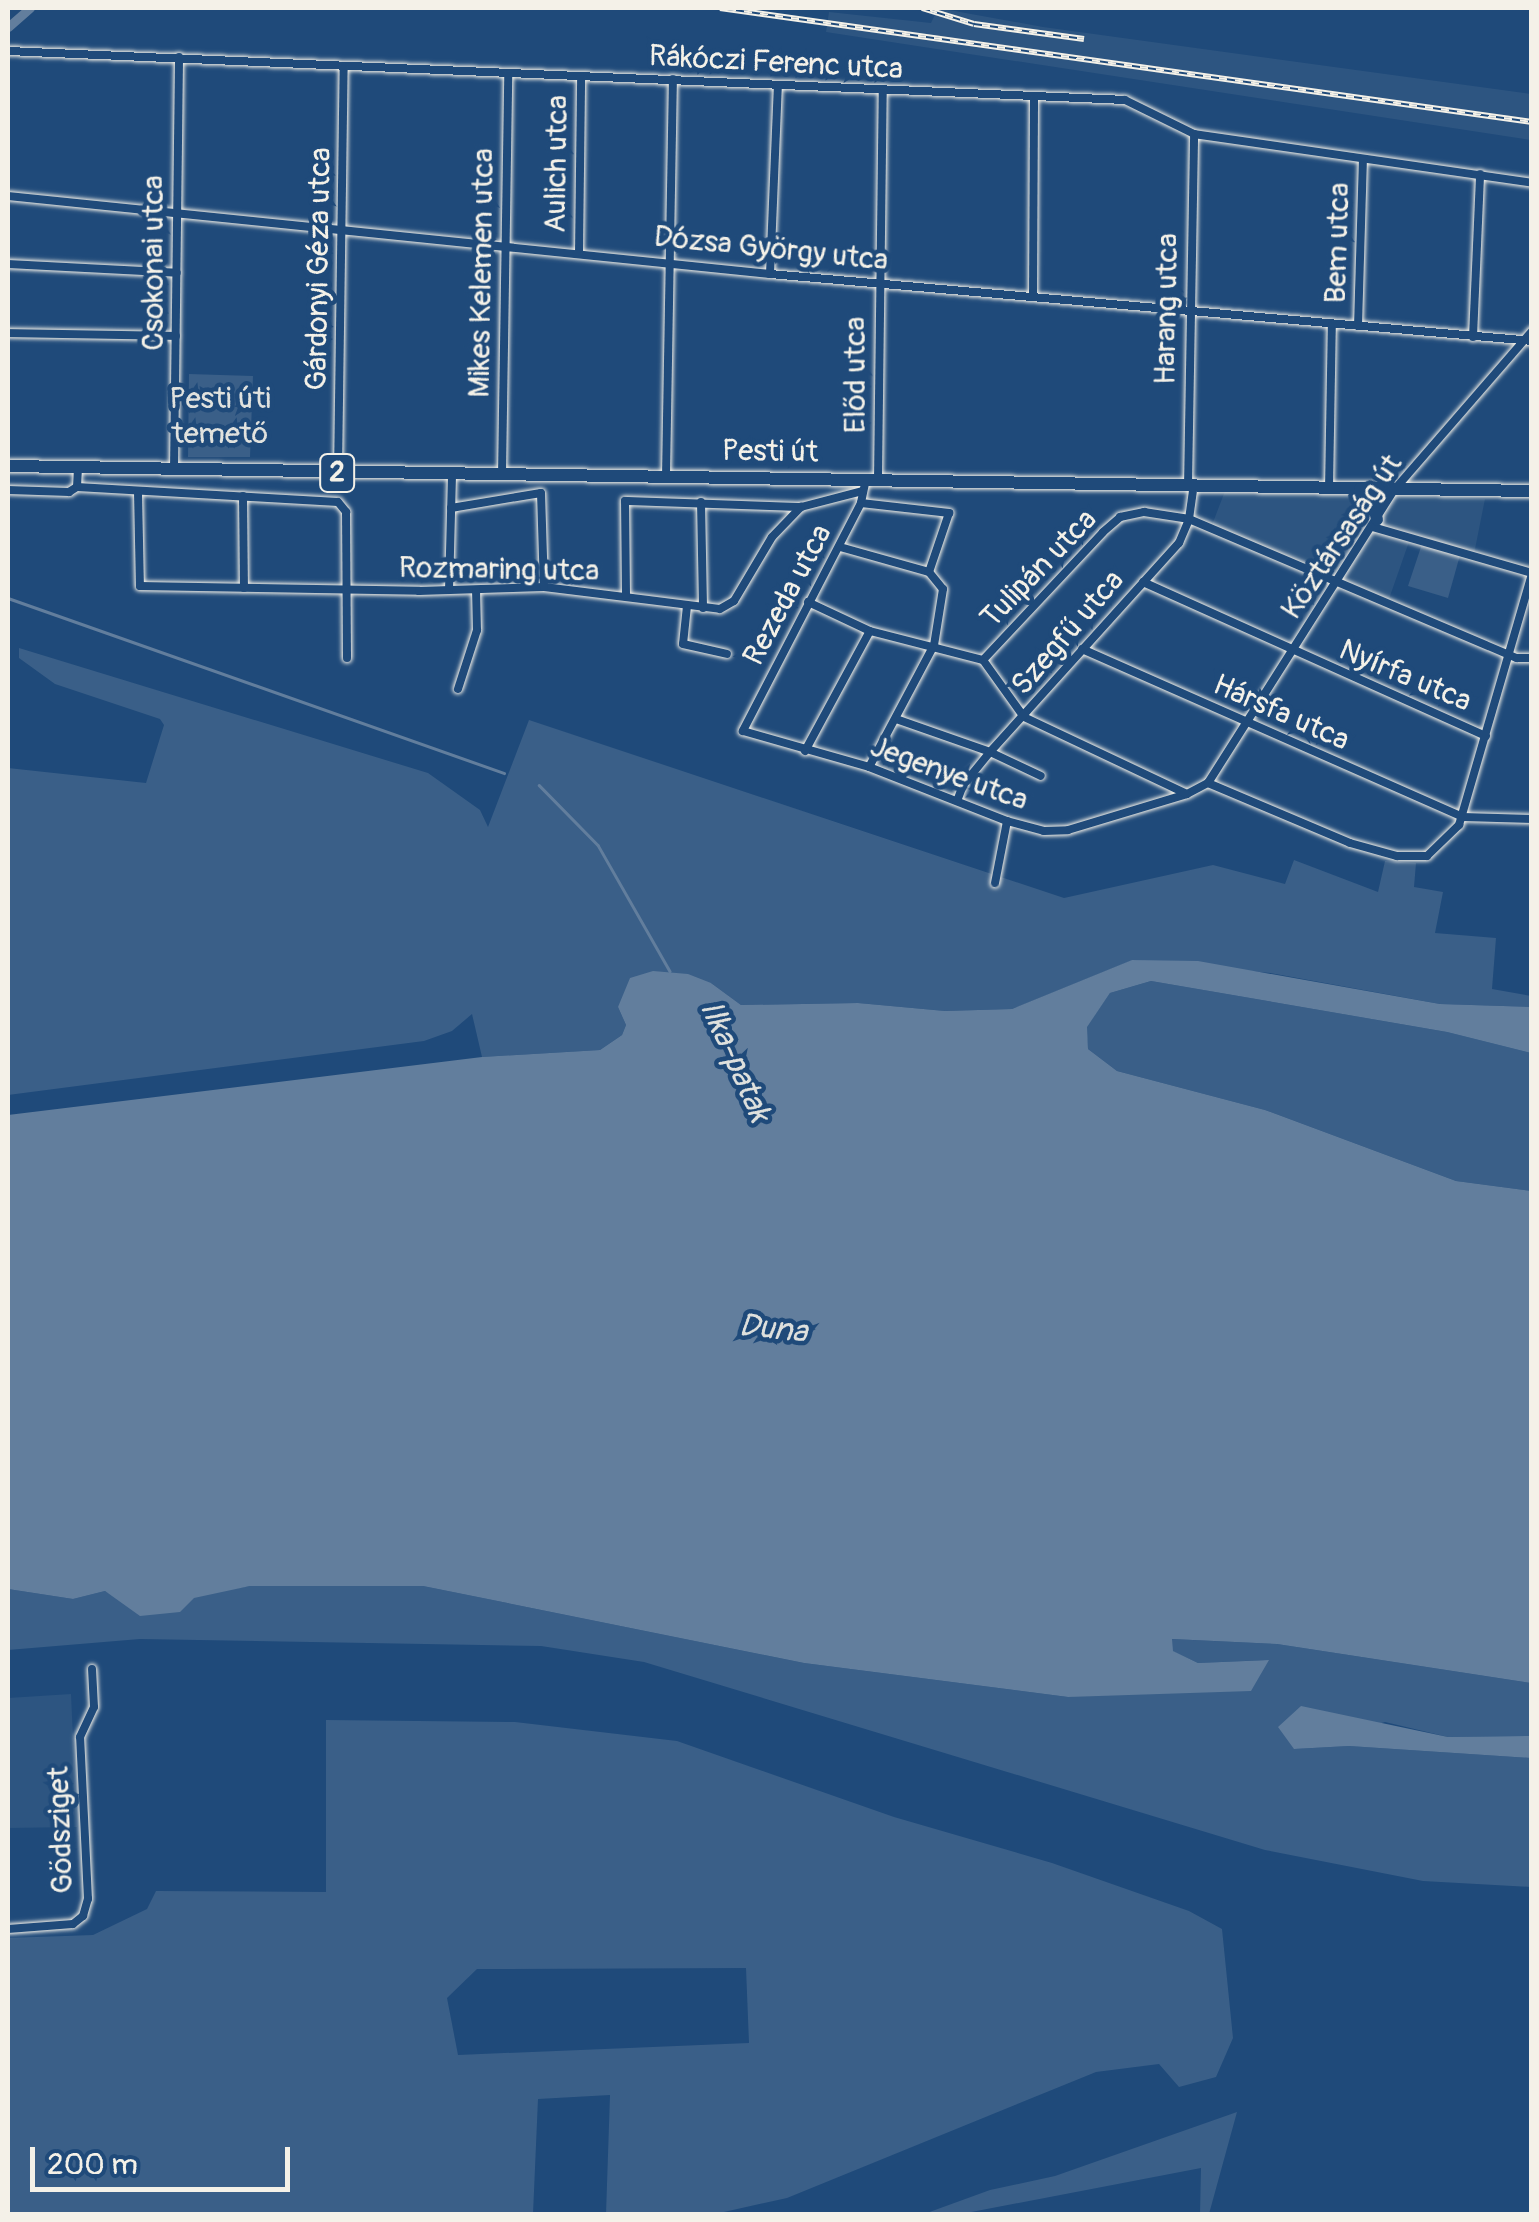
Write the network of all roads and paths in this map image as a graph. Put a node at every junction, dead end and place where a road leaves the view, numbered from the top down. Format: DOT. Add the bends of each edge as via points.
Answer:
graph roads {
  1 [pos="8,51"];
  2 [pos="179,57"];
  3 [pos="344,66"];
  4 [pos="508,74"];
  5 [pos="581,77"];
  6 [pos="672,80"];
  7 [pos="778,86"];
  8 [pos="884,91"];
  9 [pos="1034,98"];
  10 [pos="1194,134"];
  11 [pos="1364,162"];
  12 [pos="1480,174"];
  13 [pos="1532,183"];
  14 [pos="8,196"];
  15 [pos="176,212"];
  16 [pos="342,230"];
  17 [pos="505,246"];
  18 [pos="578,252"];
  19 [pos="670,262"];
  20 [pos="8,264"];
  21 [pos="176,273"];
  22 [pos="770,274"];
  23 [pos="879,282"];
  24 [pos="1034,297"];
  25 [pos="1190,310"];
  26 [pos="1332,324"];
  27 [pos="1358,326"];
  28 [pos="1532,331"];
  29 [pos="8,333"];
  30 [pos="176,336"];
  31 [pos="1473,336"];
  32 [pos="1528,341"];
  33 [pos="8,466"];
  34 [pos="78,468"];
  35 [pos="174,470"];
  36 [pos="338,473"];
  37 [pos="452,473"];
  38 [pos="502,474"];
  39 [pos="666,476"];
  40 [pos="869,483"];
  41 [pos="1191,485"];
  42 [pos="78,487"];
  43 [pos="1329,488"];
  44 [pos="1360,489"];
  45 [pos="8,490"];
  46 [pos="1394,490"];
  47 [pos="1532,491"];
  48 [pos="138,493"];
  49 [pos="244,496"];
  50 [pos="701,502"];
  51 [pos="862,503"];
  52 [pos="800,507"];
  53 [pos="451,508"];
  54 [pos="1189,519"];
  55 [pos="1375,523"];
  56 [pos="840,547"];
  57 [pos="929,572"];
  58 [pos="1532,573"];
  59 [pos="1338,580"];
  60 [pos="1143,582"];
  61 [pos="544,587"];
  62 [pos="244,588"];
  63 [pos="348,590"];
  64 [pos="450,590"];
  65 [pos="476,590"];
  66 [pos="626,595"];
  67 [pos="808,602"];
  68 [pos="687,606"];
  69 [pos="703,608"];
  70 [pos="870,631"];
  71 [pos="934,645"];
  72 [pos="1082,649"];
  73 [pos="1292,652"];
  74 [pos="727,654"];
  75 [pos="1510,654"];
  76 [pos="346,658"];
  77 [pos="1532,658"];
  78 [pos="983,660"];
  79 [pos="458,689"];
  80 [pos="1024,717"];
  81 [pos="896,720"];
  82 [pos="1246,722"];
  83 [pos="743,730"];
  84 [pos="1486,736"];
  85 [pos="805,750"];
  86 [pos="990,752"];
  87 [pos="868,768"];
  88 [pos="1041,776"];
  89 [pos="1208,782"];
  90 [pos="1187,794"];
  91 [pos="957,802"];
  92 [pos="1464,817"];
  93 [pos="1532,819"];
  94 [pos="1007,821"];
  95 [pos="995,883"];
  96 [pos="92,1669"];
  97 [pos="8,1928"];
  1 -- 2 [label="street, Rákóczi Ferenc utca"];
  2 -- 3 [label="street, Rákóczi Ferenc utca"];
  2 -- 15 [label="street, Csokonai utca"];
  3 -- 4 [label="street, Rákóczi Ferenc utca"];
  3 -- 16 [label="street, Gárdonyi Géza utca"];
  4 -- 5 [label="street, Rákóczi Ferenc utca"];
  4 -- 17 [label="street, Mikes Kelemen utca"];
  5 -- 6 [label="street, Rákóczi Ferenc utca"];
  5 -- 18 [label="street, Aulich utca"];
  6 -- 7 [label="street, Rákóczi Ferenc utca"];
  6 -- 19 [label="street"];
  7 -- 8 [label="street, Rákóczi Ferenc utca"];
  7 -- 22 [label="street"];
  8 -- 9 [label="street, Rákóczi Ferenc utca"];
  8 -- 23 [label="street, Előd utca"];
  9 -- 10 [label="street, Rákóczi Ferenc utca" via="1126,100"];
  9 -- 24 [label="street"];
  10 -- 11 [label="street, Rákóczi Ferenc utca"];
  10 -- 25 [label="street, Harang utca"];
  11 -- 12 [label="street, Rákóczi Ferenc utca"];
  11 -- 27 [label="street, Bem utca"];
  12 -- 13 [label="street, Rákóczi Ferenc utca"];
  12 -- 31 [label="street"];
  14 -- 15 [label="street, Dózsa György utca"];
  15 -- 16 [label="street, Dózsa György utca"];
  15 -- 21 [label="street, Csokonai utca"];
  16 -- 17 [label="street, Dózsa György utca"];
  16 -- 36 [label="street, Gárdonyi Géza utca"];
  17 -- 18 [label="street, Dózsa György utca"];
  17 -- 38 [label="street, Mikes Kelemen utca"];
  18 -- 19 [label="street, Dózsa György utca"];
  19 -- 22 [label="street, Dózsa György utca"];
  19 -- 39 [label="street"];
  20 -- 21 [label="street"];
  21 -- 30 [label="street, Csokonai utca"];
  22 -- 23 [label="street, Dózsa György utca"];
  23 -- 24 [label="street, Dózsa György utca"];
  23 -- 40 [label="street, Előd utca"];
  24 -- 25 [label="street, Dózsa György utca"];
  25 -- 26 [label="street, Dózsa György utca"];
  25 -- 41 [label="street, Harang utca"];
  26 -- 27 [label="street, Dózsa György utca"];
  26 -- 43 [label="street"];
  27 -- 31 [label="street, Dózsa György utca"];
  28 -- 32 [label="street, Köztársaság út"];
  29 -- 30 [label="street"];
  30 -- 35 [label="street, Csokonai utca"];
  31 -- 32 [label="street, Dózsa György utca"];
  32 -- 46 [label="street, Köztársaság út"];
  33 -- 34 [label="main road, Pesti út / 2"];
  34 -- 35 [label="main road, Pesti út / 2"];
  34 -- 42 [label="street"];
  35 -- 36 [label="main road, Pesti út / 2"];
  36 -- 37 [label="main road, Pesti út / 2"];
  37 -- 38 [label="main road, Pesti út / 2"];
  37 -- 53 [label="street"];
  38 -- 39 [label="main road, Pesti út / 2"];
  39 -- 40 [label="main road, Pesti út / 2"];
  40 -- 41 [label="main road, Pesti út / 2"];
  40 -- 51 [label="street, Rezeda utca"];
  40 -- 52 [label="street"];
  41 -- 43 [label="main road, Pesti út / 2"];
  41 -- 54 [label="street, Szegfű utca"];
  42 -- 45 [label="street"];
  42 -- 48 [label="street"];
  43 -- 44 [label="main road, Pesti út / 2"];
  44 -- 46 [label="main road, Pesti út / 2"];
  44 -- 55 [label="main road" via="1373,502"];
  46 -- 47 [label="main road, Pesti út / 2"];
  46 -- 55 [label="street, Köztársaság út"];
  48 -- 49 [label="street"];
  48 -- 62 [label="street, Rozmaring utca" via="140,586"];
  49 -- 62 [label="street"];
  49 -- 63 [label="street" via="295,496 344,506"];
  50 -- 52 [label="street, Pesti út"];
  50 -- 66 [label="street, Pesti út" via="625,501"];
  50 -- 69 [label="street"];
  51 -- 56 [label="street, Rezeda utca"];
  51 -- 57 [label="street" via="949,513"];
  52 -- 69 [label="street" via="772,536 734,601"];
  53 -- 61 [label="street" via="541,493"];
  53 -- 64 [label="street"];
  54 -- 59 [label="street, Tulipán utca"];
  54 -- 60 [label="street, Szegfű utca" via="1179,542"];
  54 -- 78 [label="street, Tulipán utca" via="1144,512 1120,518"];
  55 -- 58 [label="street"];
  55 -- 59 [label="street, Köztársaság út"];
  56 -- 57 [label="street"];
  56 -- 67 [label="street, Rezeda utca"];
  57 -- 71 [label="street" via="944,589"];
  58 -- 75 [label="street"];
  59 -- 73 [label="street, Köztársaság út"];
  59 -- 75 [label="street, Tulipán utca"];
  60 -- 72 [label="street, Szegfű utca"];
  60 -- 73 [label="street, Nyírfa utca"];
  61 -- 65 [label="street, Rozmaring utca"];
  61 -- 66 [label="street, Rozmaring utca"];
  62 -- 63 [label="street, Rozmaring utca"];
  63 -- 64 [label="street, Rozmaring utca"];
  63 -- 76 [label="street"];
  64 -- 65 [label="street, Rozmaring utca"];
  65 -- 79 [label="street" via="477,630"];
  66 -- 68 [label="street, Rozmaring utca"];
  67 -- 70 [label="street"];
  67 -- 83 [label="street, Rezeda utca"];
  68 -- 69 [label="street, Rozmaring utca"];
  68 -- 74 [label="street" via="683,644"];
  70 -- 71 [label="street"];
  70 -- 85 [label="street"];
  71 -- 78 [label="street"];
  71 -- 81 [label="street"];
  72 -- 80 [label="street, Szegfű utca"];
  72 -- 82 [label="street, Hársfa utca"];
  73 -- 82 [label="street, Köztársaság út"];
  73 -- 84 [label="street, Nyírfa utca"];
  75 -- 77 [label="street, Tulipán utca"];
  75 -- 84 [label="street"];
  78 -- 80 [label="street"];
  80 -- 86 [label="street, Szegfű utca"];
  80 -- 90 [label="street"];
  81 -- 86 [label="street"];
  81 -- 87 [label="street"];
  82 -- 89 [label="street, Köztársaság út"];
  82 -- 92 [label="street, Hársfa utca"];
  83 -- 85 [label="street, Jegenye utca"];
  84 -- 92 [label="street"];
  85 -- 87 [label="street, Jegenye utca"];
  86 -- 88 [label="street"];
  86 -- 91 [label="street, Szegfű utca"];
  87 -- 91 [label="street, Jegenye utca"];
  89 -- 90 [label="street, Jegenye utca"];
  89 -- 92 [label="street" via="1350,843 1397,856 1435,852"];
  90 -- 94 [label="street, Jegenye utca" via="1068,830 1044,832"];
  91 -- 94 [label="street, Jegenye utca"];
  92 -- 93 [label="street"];
  94 -- 95 [label="street"];
  96 -- 97 [label="street, Gödsziget" via="94,1707 80,1737 88,1899 83,1916 73,1924"];
}
